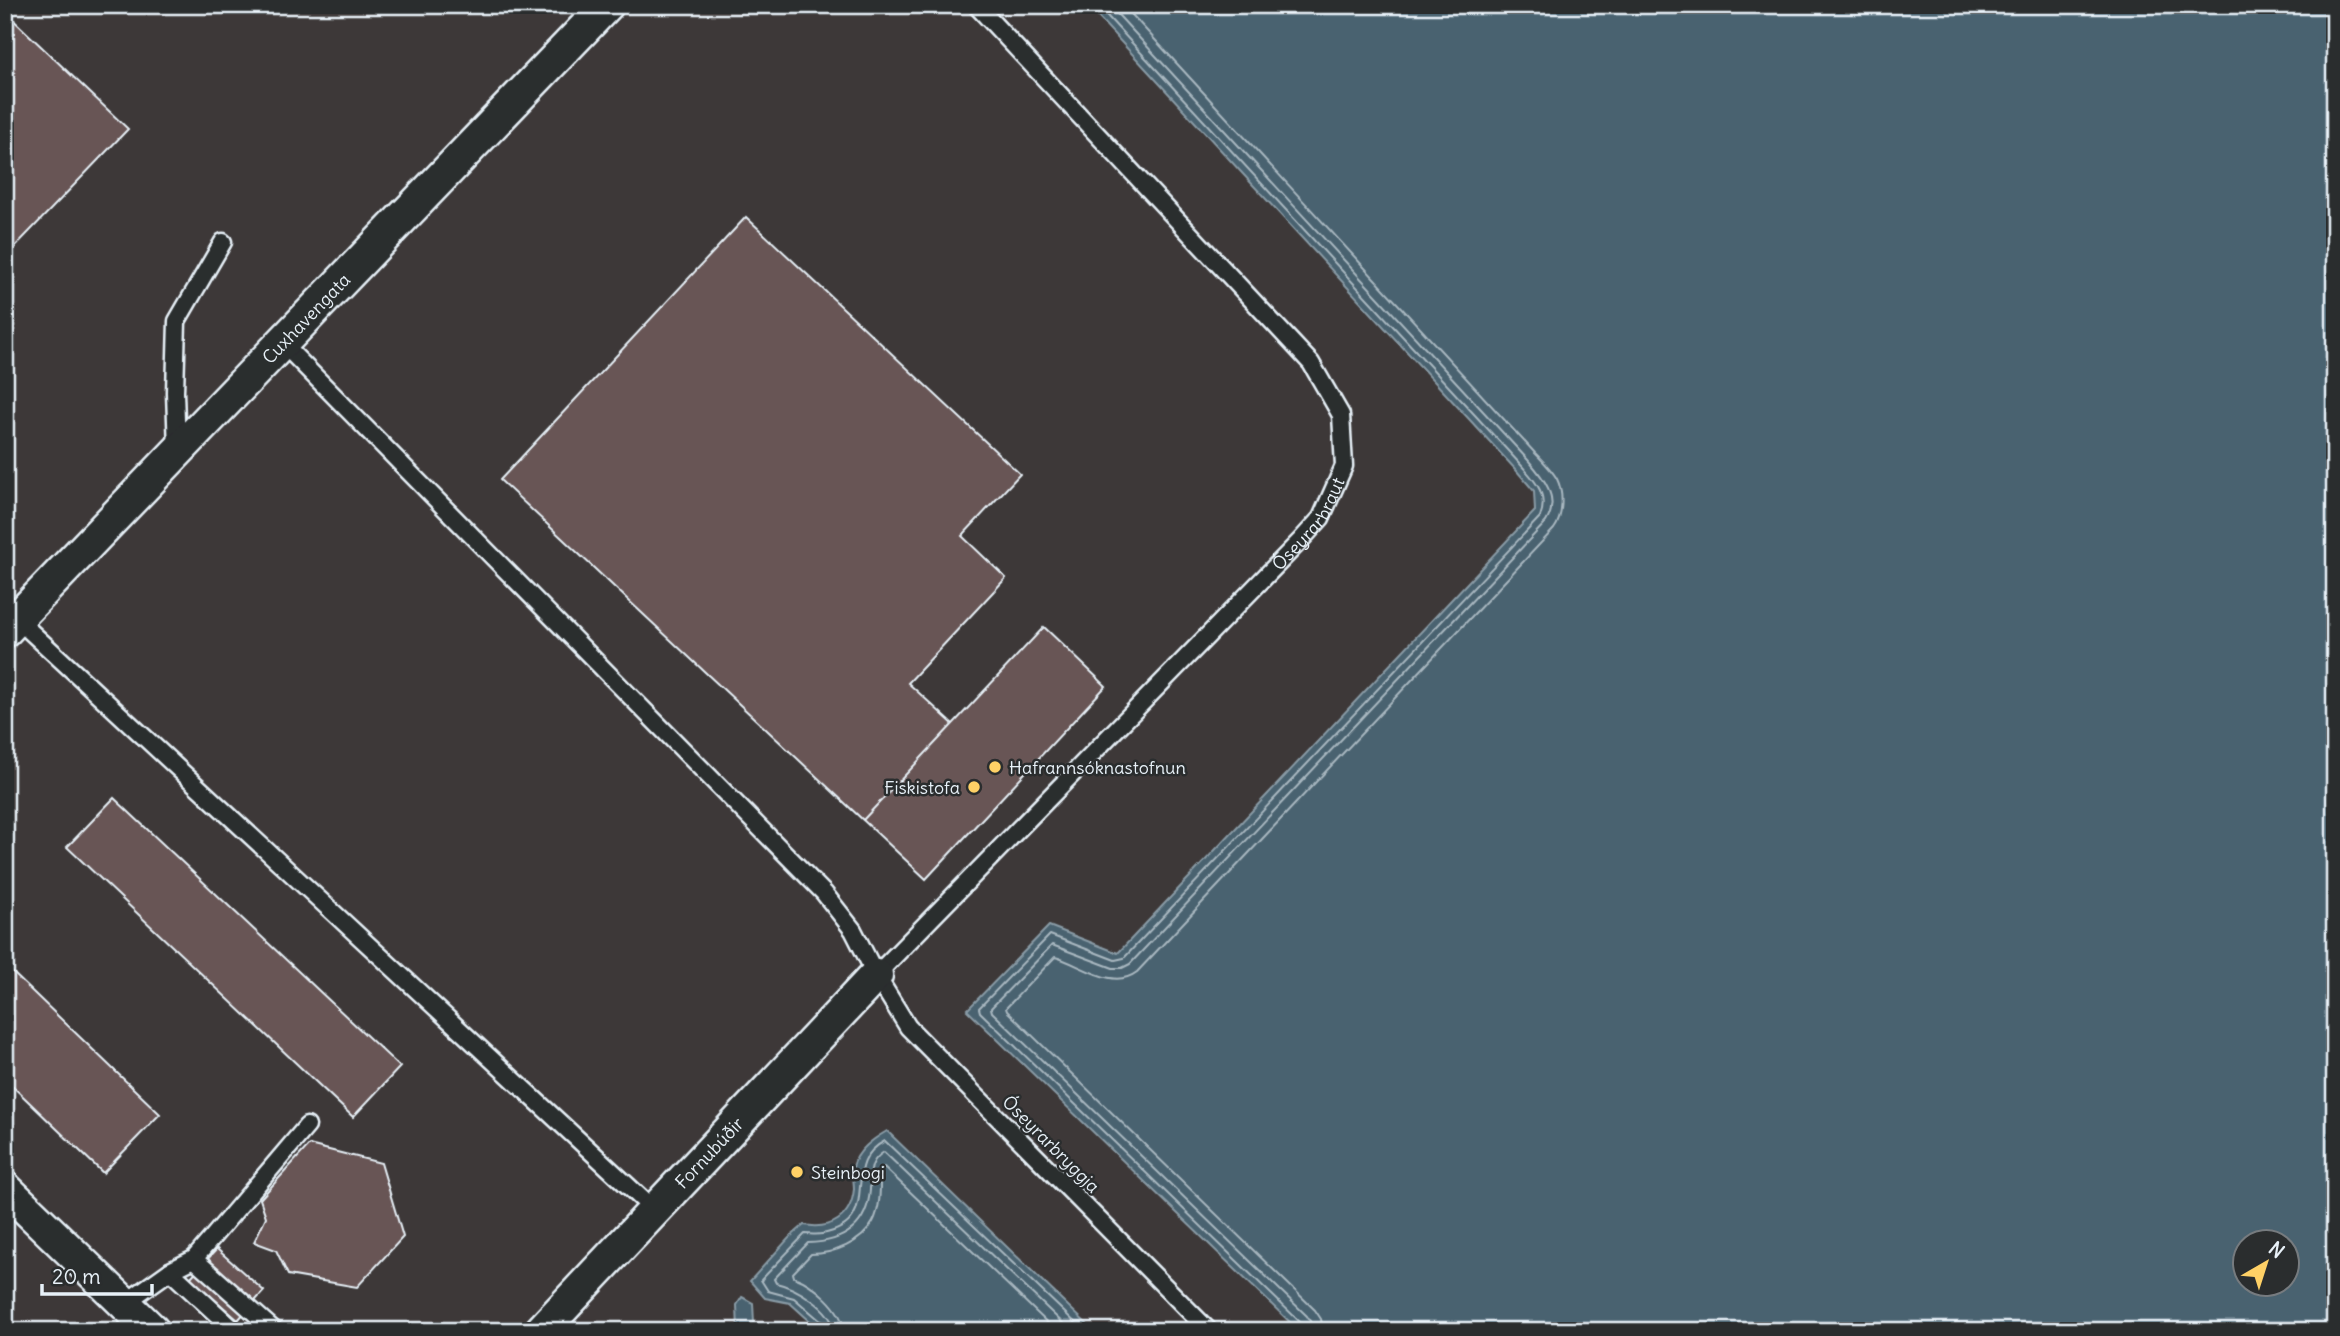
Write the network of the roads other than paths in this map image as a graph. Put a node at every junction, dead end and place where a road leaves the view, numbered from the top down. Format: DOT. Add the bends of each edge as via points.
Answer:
graph roads {
  1 [pos="607,5"];
  2 [pos="976,5"];
  3 [pos="223,242"];
  4 [pos="282,343"];
  5 [pos="177,452"];
  6 [pos="11,625"];
  7 [pos="876,975"];
  8 [pos="307,1126"];
  9 [pos="5,1188"];
  10 [pos="654,1210"];
  11 [pos="194,1259"];
  12 [pos="170,1271"];
  13 [pos="125,1303"];
  14 [pos="153,1331"];
  15 [pos="235,1331"];
  16 [pos="275,1331"];
  17 [pos="541,1331"];
  18 [pos="1209,1331"];
  1 -- 4 [label="street, Cuxhavengata"];
  2 -- 7 [label="lane, Óseyrarbraut" via="1311,363 1341,415 1344,466 1321,517 1301,540"];
  3 -- 5 [label="lane" via="177,321"];
  4 -- 5 [label="street, Cuxhavengata"];
  4 -- 7 [label="lane, Óseyrarbryggja" via="824,893 853,930"];
  5 -- 6 [label="street, Cuxhavengata"];
  6 -- 10 [label="lane"];
  7 -- 10 [label="street, Fornubúðir"];
  7 -- 18 [label="lane, Óseyrarbryggja" via="908,1027"];
  8 -- 11 [label="lane"];
  9 -- 13 [label="street"];
  10 -- 17 [label="street, Fornubúðir"];
  11 -- 12 [label="lane"];
  11 -- 16 [label="lane"];
  12 -- 13 [label="lane"];
  12 -- 15 [label="lane"];
  13 -- 14 [label="street"];
}
